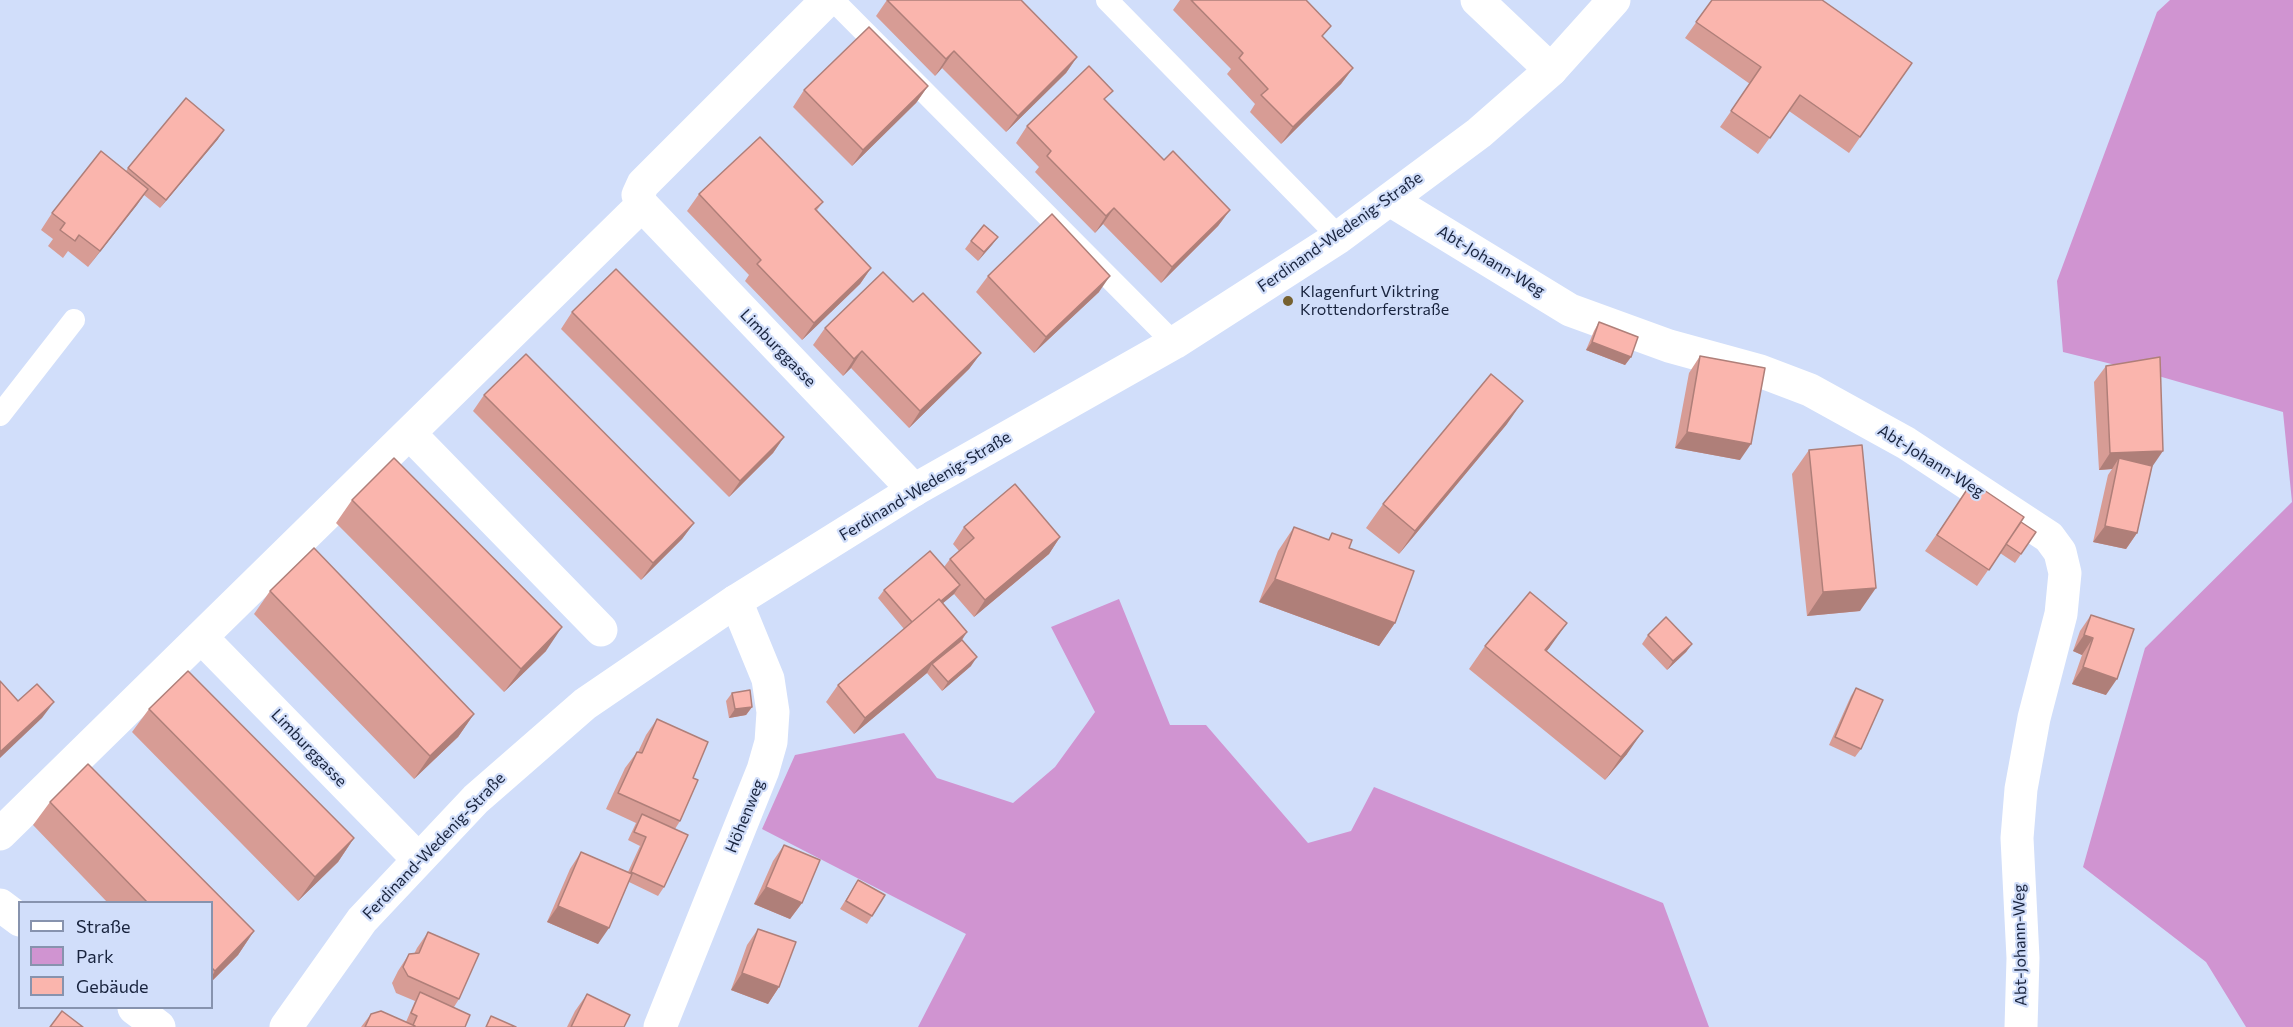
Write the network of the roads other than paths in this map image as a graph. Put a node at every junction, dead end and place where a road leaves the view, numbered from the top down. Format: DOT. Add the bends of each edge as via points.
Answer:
graph roads {
  1 [pos="827,0"];
  2 [pos="834,0"];
  3 [pos="1107,0"];
  4 [pos="1477,0"];
  5 [pos="1614,0"];
  6 [pos="1551,70"];
  7 [pos="1390,200"];
  8 [pos="642,205"];
  9 [pos="1340,237"];
  10 [pos="74,320"];
  11 [pos="1174,343"];
  12 [pos="0,415"];
  13 [pos="410,434"];
  14 [pos="914,490"];
  15 [pos="736,601"];
  16 [pos="601,630"];
  17 [pos="201,637"];
  18 [pos="0,834"];
  19 [pos="418,860"];
  20 [pos="0,905"];
  21 [pos="18,918"];
  22 [pos="135,1009"];
  23 [pos="159,1027"];
  24 [pos="286,1027"];
  25 [pos="660,1027"];
  26 [pos="2021,1027"];
  1 -- 8 [label="street" via="643,183 638,195"];
  2 -- 11 [label="lane"];
  3 -- 9 [label="lane"];
  4 -- 6 [label="street"];
  5 -- 6 [label="street, Ferdinand-Wedenig-Straße"];
  6 -- 7 [label="street, Ferdinand-Wedenig-Straße" via="1479,133"];
  7 -- 9 [label="street, Ferdinand-Wedenig-Straße"];
  7 -- 26 [label="street, Abt-Johann-Weg" via="1570,310 1810,390 1906,443 2049,537 2061,552 2065,573 2061,614 2034,718 2021,789 2017,838 2023,958"];
  8 -- 13 [label="street"];
  8 -- 14 [label="street, Limburggasse"];
  9 -- 11 [label="street, Ferdinand-Wedenig-Straße"];
  10 -- 12 [label="lane"];
  11 -- 14 [label="street, Ferdinand-Wedenig-Straße"];
  13 -- 16 [label="street"];
  13 -- 17 [label="street"];
  14 -- 15 [label="street, Ferdinand-Wedenig-Straße"];
  15 -- 19 [label="street, Ferdinand-Wedenig-Straße" via="585,704 476,799"];
  15 -- 25 [label="street, Höhenweg" via="768,679 773,712 771,742 764,770"];
  17 -- 18 [label="street"];
  17 -- 19 [label="street, Limburggasse"];
  19 -- 24 [label="street, Ferdinand-Wedenig-Straße" via="362,920"];
  20 -- 21 [label="street"];
  22 -- 23 [label="street"];
}
